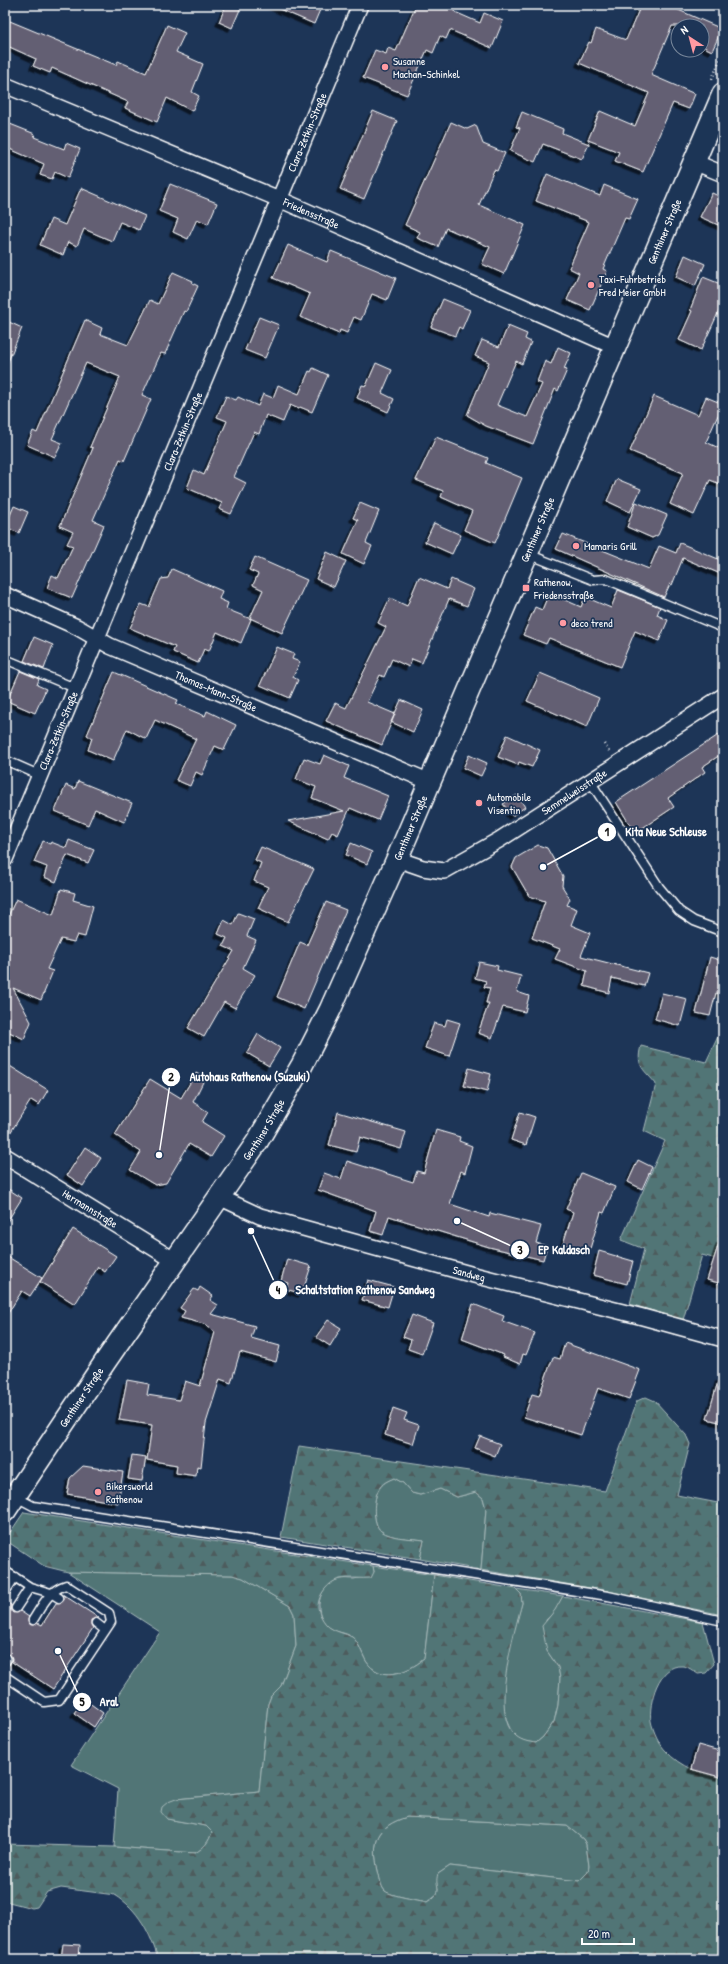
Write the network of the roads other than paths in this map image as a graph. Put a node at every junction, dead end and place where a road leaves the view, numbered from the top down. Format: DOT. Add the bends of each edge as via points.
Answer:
graph roads {
  1 [pos="360,5"];
  2 [pos="5,85"];
  3 [pos="723,94"];
  4 [pos="694,162"];
  5 [pos="723,174"];
  6 [pos="279,199"];
  7 [pos="615,346"];
  8 [pos="527,554"];
  9 [pos="5,595"];
  10 [pos="723,628"];
  11 [pos="95,639"];
  12 [pos="5,659"];
  13 [pos="74,688"];
  14 [pos="723,696"];
  15 [pos="5,760"];
  16 [pos="39,774"];
  17 [pos="590,781"];
  18 [pos="430,782"];
  19 [pos="5,859"];
  20 [pos="397,859"];
  21 [pos="723,932"];
  22 [pos="5,1156"];
  23 [pos="219,1197"];
  24 [pos="175,1261"];
  25 [pos="723,1339"];
  26 [pos="10,1504"];
  27 [pos="5,1571"];
  28 [pos="15,1577"];
  29 [pos="30,1587"];
  30 [pos="5,1592"];
  31 [pos="51,1593"];
  32 [pos="59,1598"];
  33 [pos="16,1608"];
  34 [pos="33,1620"];
  35 [pos="723,1621"];
  36 [pos="96,1623"];
  37 [pos="105,1630"];
  38 [pos="5,1676"];
  1 -- 6 [label="street, Clara-Zetkin-Straße"];
  2 -- 6 [label="street, Friedensstraße"];
  3 -- 4 [label="main road, Genthiner Straße"];
  4 -- 5 [label="street"];
  4 -- 7 [label="main road, Genthiner Straße"];
  6 -- 7 [label="street, Friedensstraße"];
  6 -- 11 [label="street, Clara-Zetkin-Straße"];
  7 -- 8 [label="main road, Genthiner Straße"];
  8 -- 10 [label="lane" via="593,580 606,579"];
  8 -- 18 [label="main road, Genthiner Straße"];
  9 -- 11 [label="street, Thomas-Mann-Straße" via="77,627"];
  11 -- 13 [label="street, Clara-Zetkin-Straße"];
  11 -- 18 [label="street, Thomas-Mann-Straße"];
  12 -- 13 [label="lane"];
  13 -- 16 [label="street, Clara-Zetkin-Straße"];
  14 -- 17 [label="street, Semmelweisstraße"];
  15 -- 16 [label="lane"];
  16 -- 19 [label="street, Clara-Zetkin-Straße"];
  17 -- 20 [label="street, Semmelweisstraße" via="499,840 444,871 423,868"];
  17 -- 21 [label="lane" via="659,887 680,912 694,921"];
  18 -- 20 [label="main road, Genthiner Straße"];
  20 -- 23 [label="main road, Genthiner Straße" via="355,957 313,1044 257,1142"];
  22 -- 24 [label="street, Hermannstraße"];
  23 -- 24 [label="main road, Genthiner Straße"];
  23 -- 25 [label="street, Sandweg" via="260,1216 470,1274"];
  24 -- 26 [label="main road, Genthiner Straße"];
  26 -- 35 [label="lane" via="600,1595"];
  27 -- 28 [label="lane"];
  28 -- 29 [label="lane"];
  28 -- 30 [label="lane"];
  29 -- 31 [label="lane"];
  29 -- 33 [label="lane"];
  31 -- 32 [label="lane"];
  31 -- 34 [label="lane"];
  31 -- 37 [label="lane" via="66,1585 109,1614 111,1622"];
  36 -- 37 [label="lane"];
  37 -- 38 [label="lane" via="59,1700 44,1702"];
}
